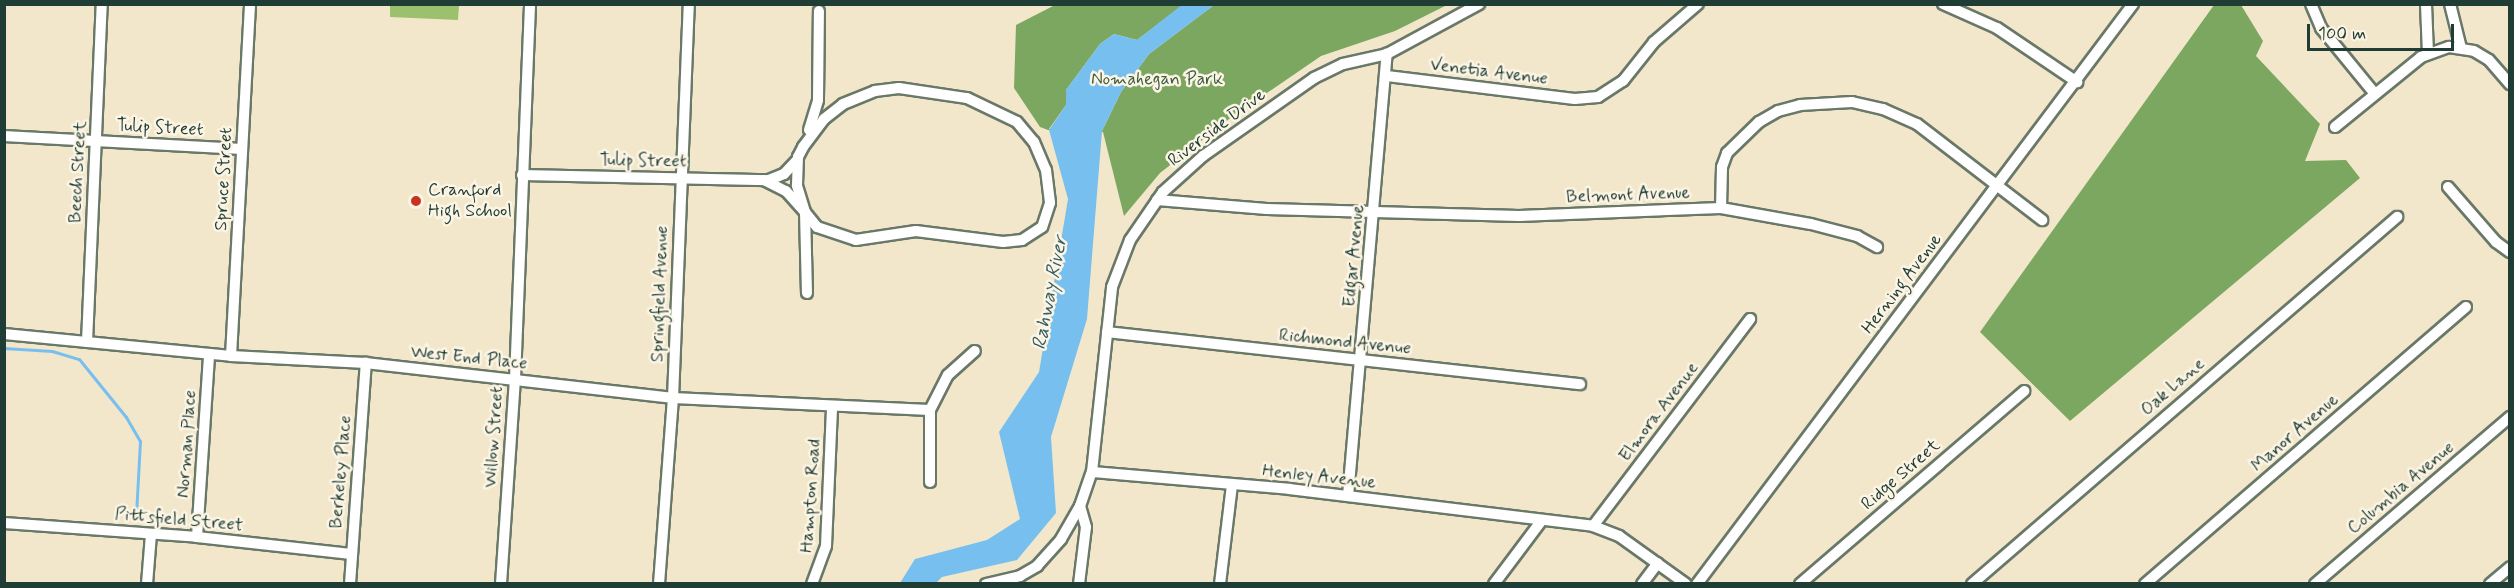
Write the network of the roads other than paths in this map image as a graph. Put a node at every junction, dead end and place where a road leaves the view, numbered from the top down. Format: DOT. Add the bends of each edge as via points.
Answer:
graph roads {
  1 [pos="102,4"];
  2 [pos="250,4"];
  3 [pos="530,4"];
  4 [pos="689,4"];
  5 [pos="1479,4"];
  6 [pos="1943,4"];
  7 [pos="2133,4"];
  8 [pos="2311,4"];
  9 [pos="2426,4"];
  10 [pos="2450,4"];
  11 [pos="1697,5"];
  12 [pos="819,11"];
  13 [pos="2461,48"];
  14 [pos="1387,54"];
  15 [pos="2428,54"];
  16 [pos="1387,76"];
  17 [pos="2077,82"];
  18 [pos="2510,84"];
  19 [pos="2375,94"];
  20 [pos="2335,127"];
  21 [pos="4,136"];
  22 [pos="96,141"];
  23 [pos="242,149"];
  24 [pos="798,157"];
  25 [pos="522,175"];
  26 [pos="681,178"];
  27 [pos="764,180"];
  28 [pos="1997,186"];
  29 [pos="2448,187"];
  30 [pos="1157,200"];
  31 [pos="1721,208"];
  32 [pos="805,212"];
  33 [pos="1374,212"];
  34 [pos="2397,217"];
  35 [pos="2042,220"];
  36 [pos="1876,247"];
  37 [pos="2510,252"];
  38 [pos="807,293"];
  39 [pos="2466,307"];
  40 [pos="1750,319"];
  41 [pos="1107,332"];
  42 [pos="4,334"];
  43 [pos="87,342"];
  44 [pos="975,351"];
  45 [pos="209,354"];
  46 [pos="231,356"];
  47 [pos="1360,360"];
  48 [pos="366,363"];
  49 [pos="515,379"];
  50 [pos="1580,384"];
  51 [pos="2024,391"];
  52 [pos="673,398"];
  53 [pos="832,408"];
  54 [pos="930,410"];
  55 [pos="2510,417"];
  56 [pos="1092,472"];
  57 [pos="930,482"];
  58 [pos="1232,485"];
  59 [pos="1348,496"];
  60 [pos="1080,506"];
  61 [pos="1542,520"];
  62 [pos="4,523"];
  63 [pos="1593,526"];
  64 [pos="151,534"];
  65 [pos="197,537"];
  66 [pos="351,554"];
  67 [pos="1658,563"];
  68 [pos="2510,567"];
  69 [pos="147,584"];
  70 [pos="350,584"];
  71 [pos="501,584"];
  72 [pos="659,584"];
  73 [pos="812,584"];
  74 [pos="986,584"];
  75 [pos="1079,584"];
  76 [pos="1220,584"];
  77 [pos="1494,584"];
  78 [pos="1642,584"];
  79 [pos="1686,584"];
  80 [pos="1697,584"];
  81 [pos="1800,584"];
  82 [pos="1972,584"];
  83 [pos="2145,584"];
  84 [pos="2315,584"];
  85 [pos="2490,584"];
  1 -- 22 [label="street, Beech Street"];
  2 -- 23 [label="street, Spruce Street"];
  3 -- 25 [label="street, Willow Street"];
  4 -- 26 [label="street, Springfield Avenue"];
  5 -- 14 [label="street, Riverside Drive"];
  6 -- 17 [label="street" via="1997,28"];
  7 -- 17 [label="street, Herning Avenue"];
  8 -- 19 [label="street" via="2321,28"];
  9 -- 15 [label="street"];
  10 -- 13 [label="street"];
  11 -- 16 [label="street, Venetia Avenue" via="1654,42 1623,81 1587,99"];
  12 -- 24 [label="street" via="818,100"];
  13 -- 15 [label="street"];
  13 -- 18 [label="street" via="2489,60"];
  14 -- 16 [label="street, Edgar Avenue"];
  14 -- 30 [label="street, Riverside Drive" via="1343,64 1314,78 1203,156"];
  15 -- 19 [label="street"];
  16 -- 33 [label="street, Edgar Avenue"];
  17 -- 28 [label="street, Herning Avenue"];
  19 -- 20 [label="street"];
  21 -- 22 [label="street, Tulip Street"];
  22 -- 23 [label="street, Tulip Street"];
  22 -- 43 [label="street, Beech Street"];
  23 -- 46 [label="street, Spruce Street"];
  24 -- 27 [label="street" via="784,174"];
  24 -- 32 [label="street" via="797,185"];
  24 -- 32 [label="street" via="816,127 843,104 875,91 919,89 967,98 1017,122 1034,142 1049,187 1049,212 1042,227 1012,242 916,231 856,240 817,227"];
  25 -- 26 [label="street, Tulip Street"];
  25 -- 49 [label="street, Willow Street"];
  26 -- 27 [label="street, Tulip Street"];
  26 -- 52 [label="street, Springfield Avenue"];
  27 -- 32 [label="street" via="786,191"];
  28 -- 31 [label="street" via="1903,117 1852,102 1824,102 1778,111 1736,141 1722,167"];
  28 -- 35 [label="street"];
  28 -- 80 [label="street, Herning Avenue"];
  29 -- 37 [label="street" via="2496,242"];
  30 -- 33 [label="street, Belmont Avenue"];
  30 -- 41 [label="street, Riverside Drive" via="1120,261 1112,287"];
  31 -- 33 [label="street, Belmont Avenue" via="1519,216"];
  31 -- 36 [label="street, Belmont Avenue" via="1811,224 1857,236"];
  32 -- 38 [label="street"];
  33 -- 47 [label="street, Edgar Avenue"];
  34 -- 82 [label="street, Oak Lane"];
  39 -- 83 [label="street, Manor Avenue"];
  40 -- 63 [label="street, Elmora Avenue"];
  41 -- 47 [label="street, Richmond Avenue"];
  41 -- 56 [label="street, Riverside Drive"];
  42 -- 43 [label="street, West End Place"];
  43 -- 45 [label="street, West End Place"];
  44 -- 54 [label="street" via="948,375"];
  45 -- 46 [label="street, West End Place"];
  45 -- 65 [label="street, Norman Place"];
  46 -- 48 [label="street, West End Place"];
  47 -- 50 [label="street, Richmond Avenue"];
  47 -- 59 [label="street, Edgar Avenue"];
  48 -- 49 [label="street, West End Place"];
  48 -- 66 [label="street, Berkeley Place"];
  49 -- 52 [label="street, West End Place"];
  49 -- 71 [label="street, Willow Street"];
  51 -- 81 [label="street, Ridge Street"];
  52 -- 53 [label="street, West End Place"];
  52 -- 72 [label="street, Springfield Avenue"];
  53 -- 54 [label="street, West End Place"];
  53 -- 73 [label="street, Hampton Road" via="826,546"];
  54 -- 57 [label="street"];
  55 -- 84 [label="street, Columbia Avenue"];
  56 -- 58 [label="street, Henley Avenue"];
  56 -- 60 [label="street, Riverside Drive"];
  58 -- 59 [label="street, Henley Avenue"];
  58 -- 76 [label="street"];
  59 -- 61 [label="street, Henley Avenue"];
  60 -- 74 [label="street, Riverside Drive" via="1061,539 1037,566 1020,576"];
  60 -- 75 [label="street" via="1086,526"];
  61 -- 63 [label="street, Henley Avenue"];
  61 -- 77 [label="street"];
  62 -- 64 [label="street, Pittsfield Street"];
  63 -- 67 [label="street, Henley Avenue" via="1619,536"];
  64 -- 65 [label="street, Pittsfield Street"];
  64 -- 69 [label="street"];
  65 -- 66 [label="street, Pittsfield Street"];
  66 -- 70 [label="street, Berkeley Place"];
  67 -- 78 [label="street"];
  67 -- 79 [label="street, Henley Avenue"];
  68 -- 85 [label="street"];
}
